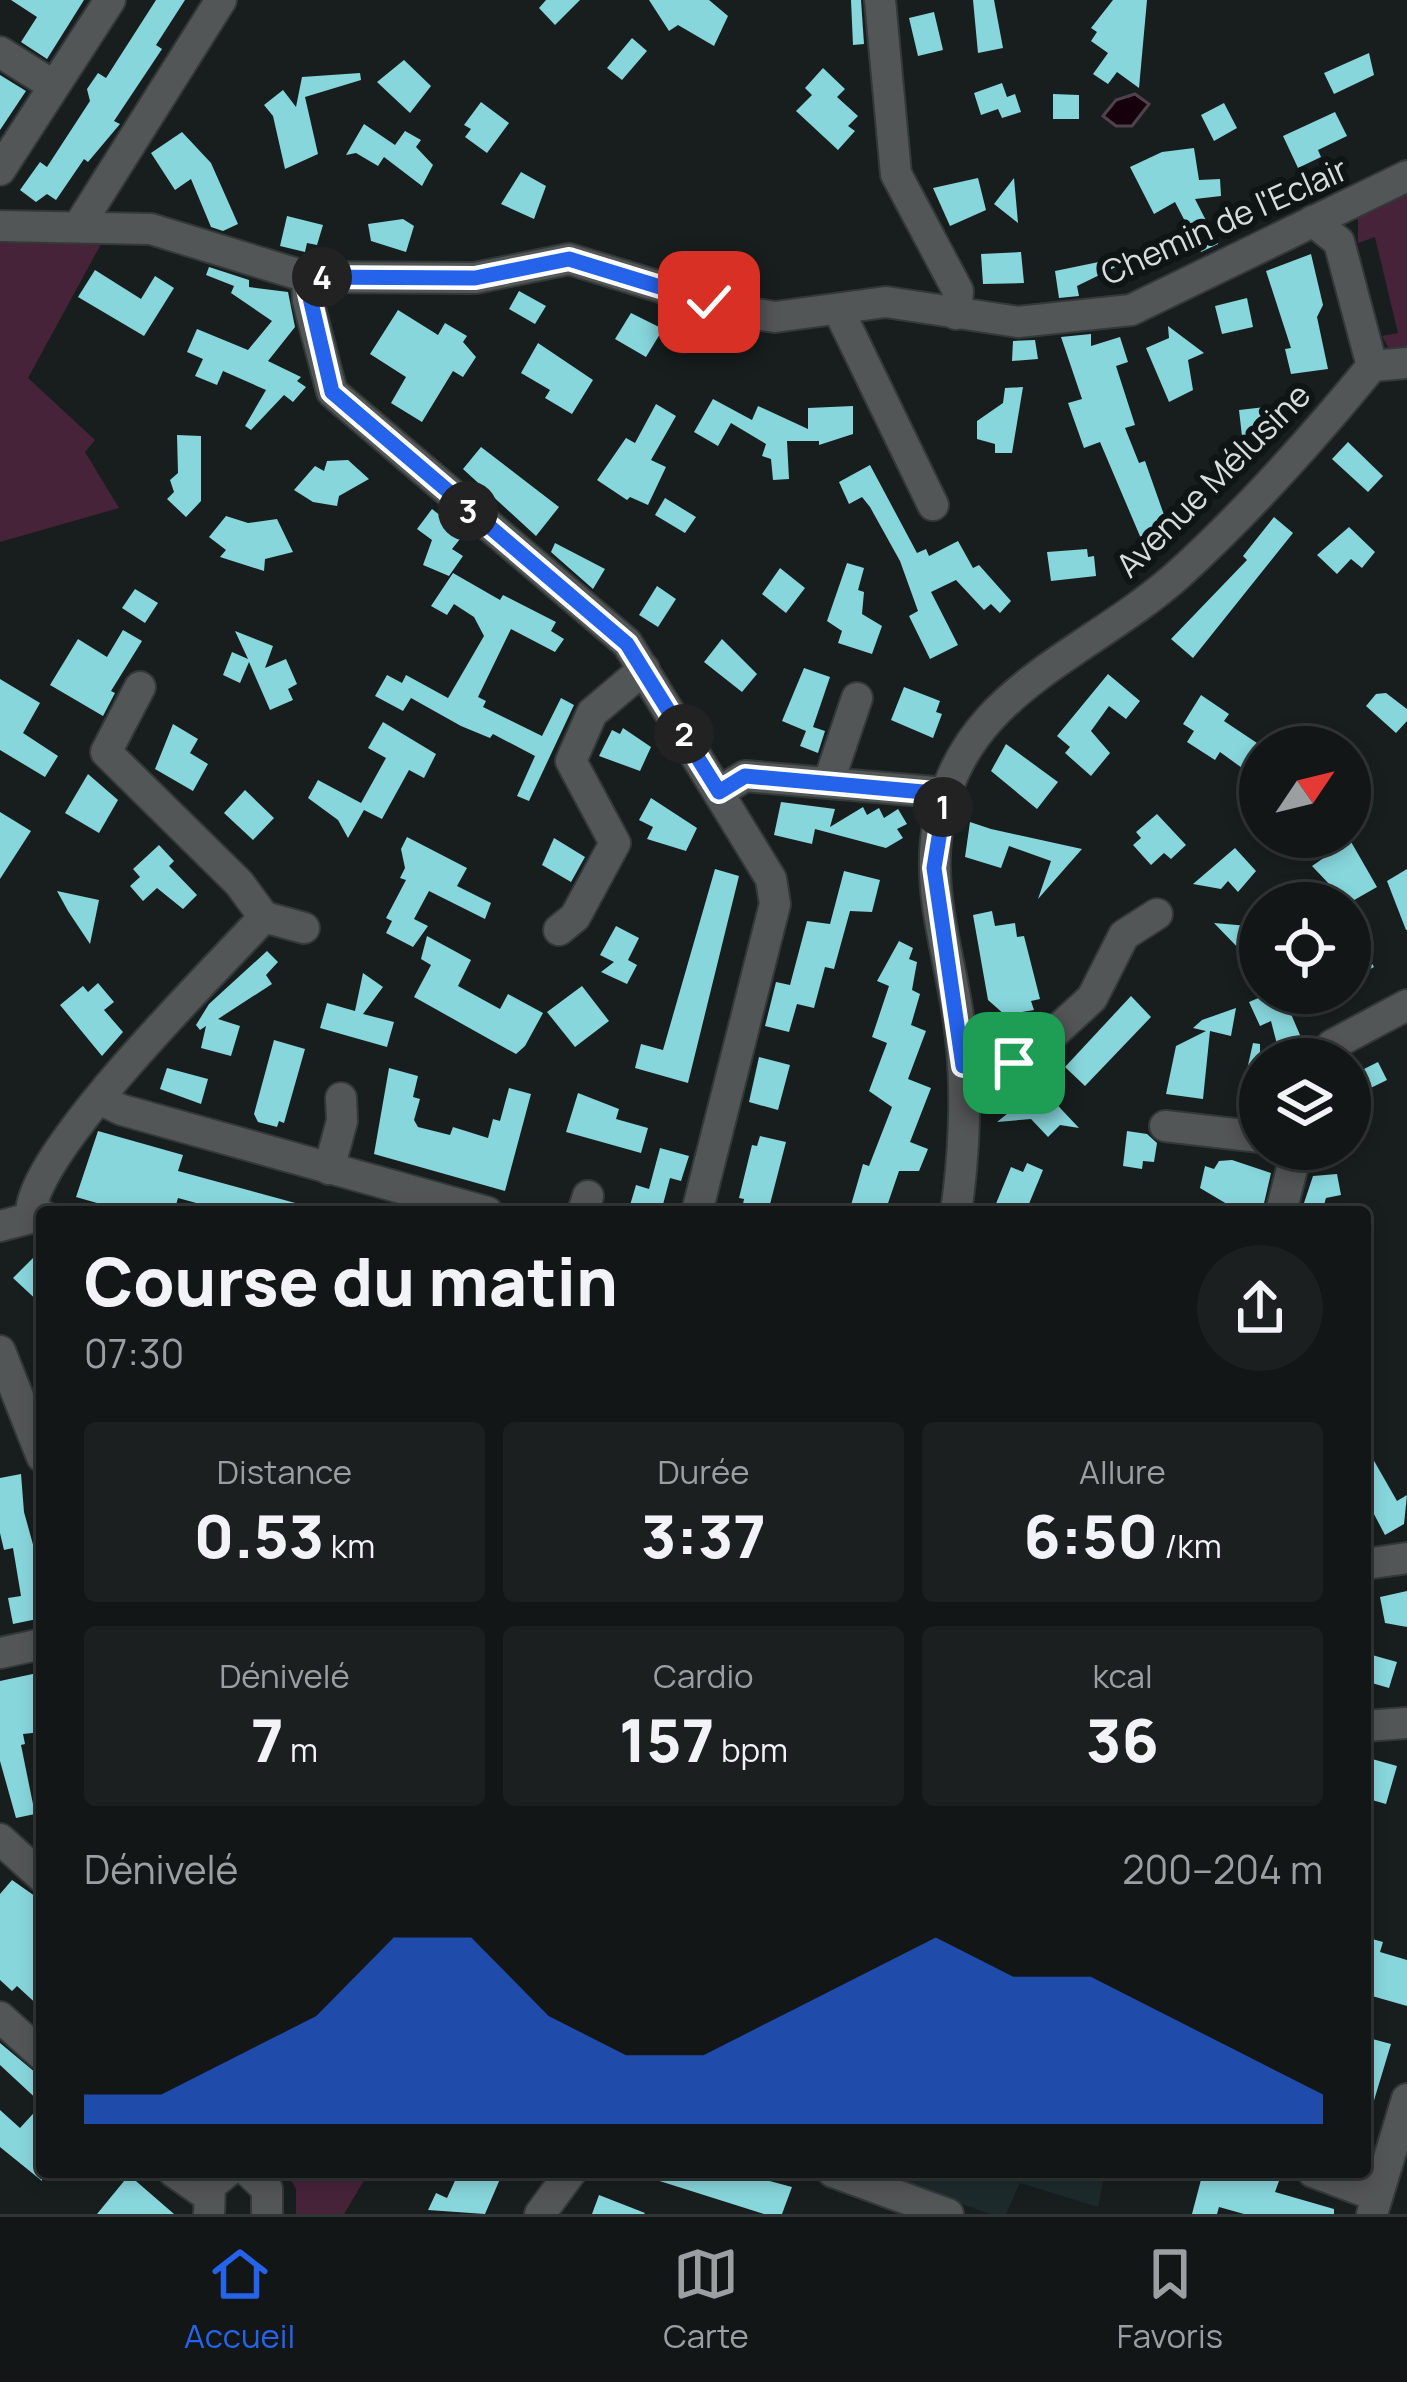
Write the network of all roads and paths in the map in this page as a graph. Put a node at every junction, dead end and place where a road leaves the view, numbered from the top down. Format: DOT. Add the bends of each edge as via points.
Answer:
graph roads {
  1 [pos="110,0"];
  2 [pos="221,0"];
  3 [pos="880,0"];
  4 [pos="0,52"];
  5 [pos="54,86"];
  6 [pos="0,170"];
  7 [pos="1407,176"];
  8 [pos="1347,206"];
  9 [pos="1313,221"];
  10 [pos="80,224"];
  11 [pos="0,226"];
  12 [pos="1340,242"];
  13 [pos="307,277"];
  14 [pos="838,309"];
  15 [pos="956,314"];
  16 [pos="1407,362"];
  17 [pos="1372,366"];
  18 [pos="933,505"];
  19 [pos="644,669"];
  20 [pos="140,687"];
  21 [pos="857,698"];
  22 [pos="829,781"];
  23 [pos="719,792"];
  24 [pos="946,794"];
  25 [pos="1157,914"];
  26 [pos="265,917"];
  27 [pos="304,928"];
  28 [pos="559,930"];
  29 [pos="1407,1005"];
  30 [pos="1347,1038"];
  31 [pos="963,1066"];
  32 [pos="341,1098"];
  33 [pos="100,1099"];
  34 [pos="1165,1126"];
  35 [pos="1239,1135"];
  36 [pos="329,1169"];
  37 [pos="1292,1170"];
  38 [pos="465,1206"];
  39 [pos="699,1206"];
  40 [pos="956,1206"];
  41 [pos="1283,1206"];
  42 [pos="36,1215"];
  43 [pos="0,1226"];
  44 [pos="0,1351"];
  45 [pos="36,1442"];
  46 [pos="1407,1558"];
  47 [pos="1371,1563"];
  48 [pos="36,1645"];
  49 [pos="0,1653"];
  50 [pos="1407,1723"];
  51 [pos="1371,1726"];
  52 [pos="0,1839"];
  53 [pos="36,1871"];
  54 [pos="0,2017"];
  55 [pos="36,2050"];
  56 [pos="1407,2099"];
  57 [pos="255,2178"];
  58 [pos="567,2178"];
  59 [pos="849,2178"];
  60 [pos="1324,2178"];
  61 [pos="1375,2205"];
  62 [pos="267,2214"];
  63 [pos="540,2214"];
  64 [pos="948,2214"];
  1 -- 5 [label="street"];
  2 -- 10 [label="street"];
  3 -- 15 [label="street" via="896,174 958,291"];
  4 -- 5 [label="street"];
  5 -- 6 [label="street"];
  7 -- 8 [label="street, Chemin de l'Eclair"];
  8 -- 9 [label="street, Chemin de l'Eclair"];
  8 -- 12 [label="street"];
  9 -- 12 [label="street"];
  9 -- 15 [label="street, Chemin de l'Eclair" via="1131,310 1018,322"];
  10 -- 11 [label="street, Chemin de l'Eclair"];
  10 -- 13 [label="street, Chemin de l'Eclair" via="151,230"];
  12 -- 17 [label="street"];
  13 -- 14 [label="street, Chemin de l'Eclair" via="475,278 569,259 742,312 775,317"];
  13 -- 19 [label="street" via="332,392 627,644"];
  14 -- 15 [label="street, Chemin de l'Eclair" via="886,302"];
  14 -- 18 [label="street"];
  16 -- 17 [label="street"];
  17 -- 24 [label="street, Avenue Mélusine" via="1183,570 989,715"];
  19 -- 23 [label="street"];
  19 -- 28 [label="street" via="592,713 571,760 616,836 574,917"];
  20 -- 26 [label="street" via="106,752"];
  21 -- 22 [label="street"];
  22 -- 23 [label="street" via="745,776"];
  22 -- 24 [label="street"];
  23 -- 39 [label="street" via="771,879 775,904"];
  24 -- 31 [label="street, Avenue Mélusine" via="934,868"];
  25 -- 31 [label="street" via="1124,935 1092,998 1027,1058"];
  26 -- 27 [label="street"];
  26 -- 33 [label="street"];
  29 -- 30 [label="street"];
  31 -- 40 [label="street, Avenue Mélusine"];
  32 -- 36 [label="street"];
  33 -- 36 [label="street"];
  33 -- 42 [label="street" via="32,1191"];
  34 -- 35 [label="street"];
  36 -- 38 [label="street"];
  37 -- 41 [label="street"];
  42 -- 43 [label="street"];
  44 -- 45 [label="street"];
  46 -- 47 [label="street"];
  48 -- 49 [label="street"];
  50 -- 51 [label="street"];
  52 -- 53 [label="street"];
  54 -- 55 [label="street"];
  56 -- 61 [label="street"];
  57 -- 62 [label="street" via="267,2189"];
  58 -- 63 [label="street"];
  59 -- 64 [label="street"];
  60 -- 61 [label="street"];
}
